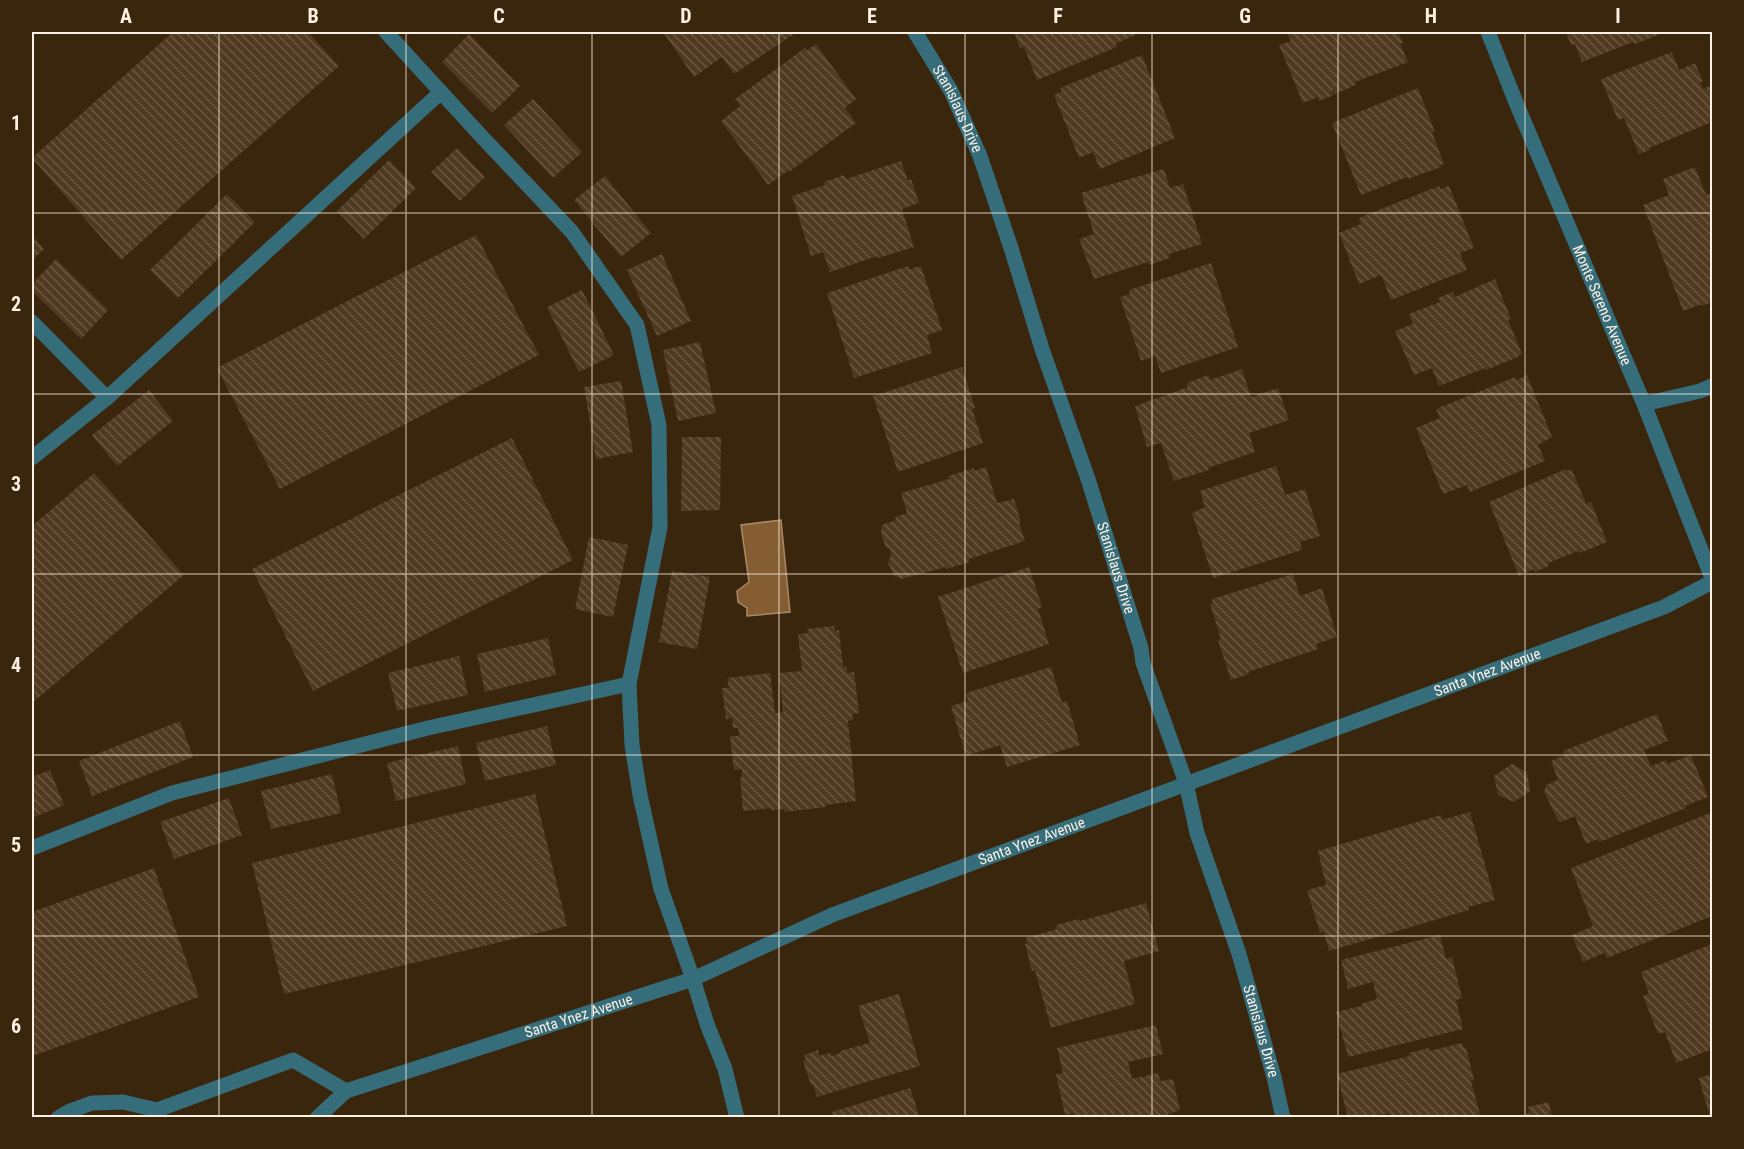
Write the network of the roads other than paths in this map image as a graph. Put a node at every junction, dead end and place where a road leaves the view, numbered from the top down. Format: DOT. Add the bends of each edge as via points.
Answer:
graph roads {
  1 [pos="386,32"];
  2 [pos="915,32"];
  3 [pos="1488,32"];
  4 [pos="441,92"];
  5 [pos="32,322"];
  6 [pos="1713,386"];
  7 [pos="107,398"];
  8 [pos="1644,404"];
  9 [pos="32,458"];
  10 [pos="1713,580"];
  11 [pos="629,684"];
  12 [pos="1186,783"];
  13 [pos="32,848"];
  14 [pos="693,979"];
  15 [pos="346,1091"];
  16 [pos="158,1114"];
  17 [pos="58,1118"];
  18 [pos="317,1118"];
  19 [pos="737,1118"];
  20 [pos="1283,1118"];
  1 -- 4 [label="street"];
  2 -- 12 [label="street, Stanislaus Drive" via="951,91 980,156 1088,479 1143,663"];
  3 -- 8 [label="street, Monte Sereno Avenue"];
  4 -- 7 [label="street"];
  4 -- 11 [label="street" via="572,232 637,325 659,425 660,527"];
  5 -- 7 [label="street"];
  6 -- 8 [label="street"];
  7 -- 9 [label="street"];
  8 -- 10 [label="street, Monte Sereno Avenue"];
  10 -- 12 [label="street, Santa Ynez Avenue" via="1664,607"];
  11 -- 13 [label="street" via="428,728 172,793"];
  11 -- 14 [label="street" via="632,745 642,805 661,889"];
  12 -- 14 [label="street, Santa Ynez Avenue" via="832,915"];
  12 -- 20 [label="street, Stanislaus Drive" via="1197,832 1239,954"];
  14 -- 15 [label="street, Santa Ynez Avenue"];
  14 -- 19 [label="street" via="725,1069"];
  15 -- 16 [label="street" via="293,1060"];
  15 -- 18 [label="street, Santa Ynez Avenue"];
  16 -- 17 [label="street" via="123,1102 92,1103"];
}
